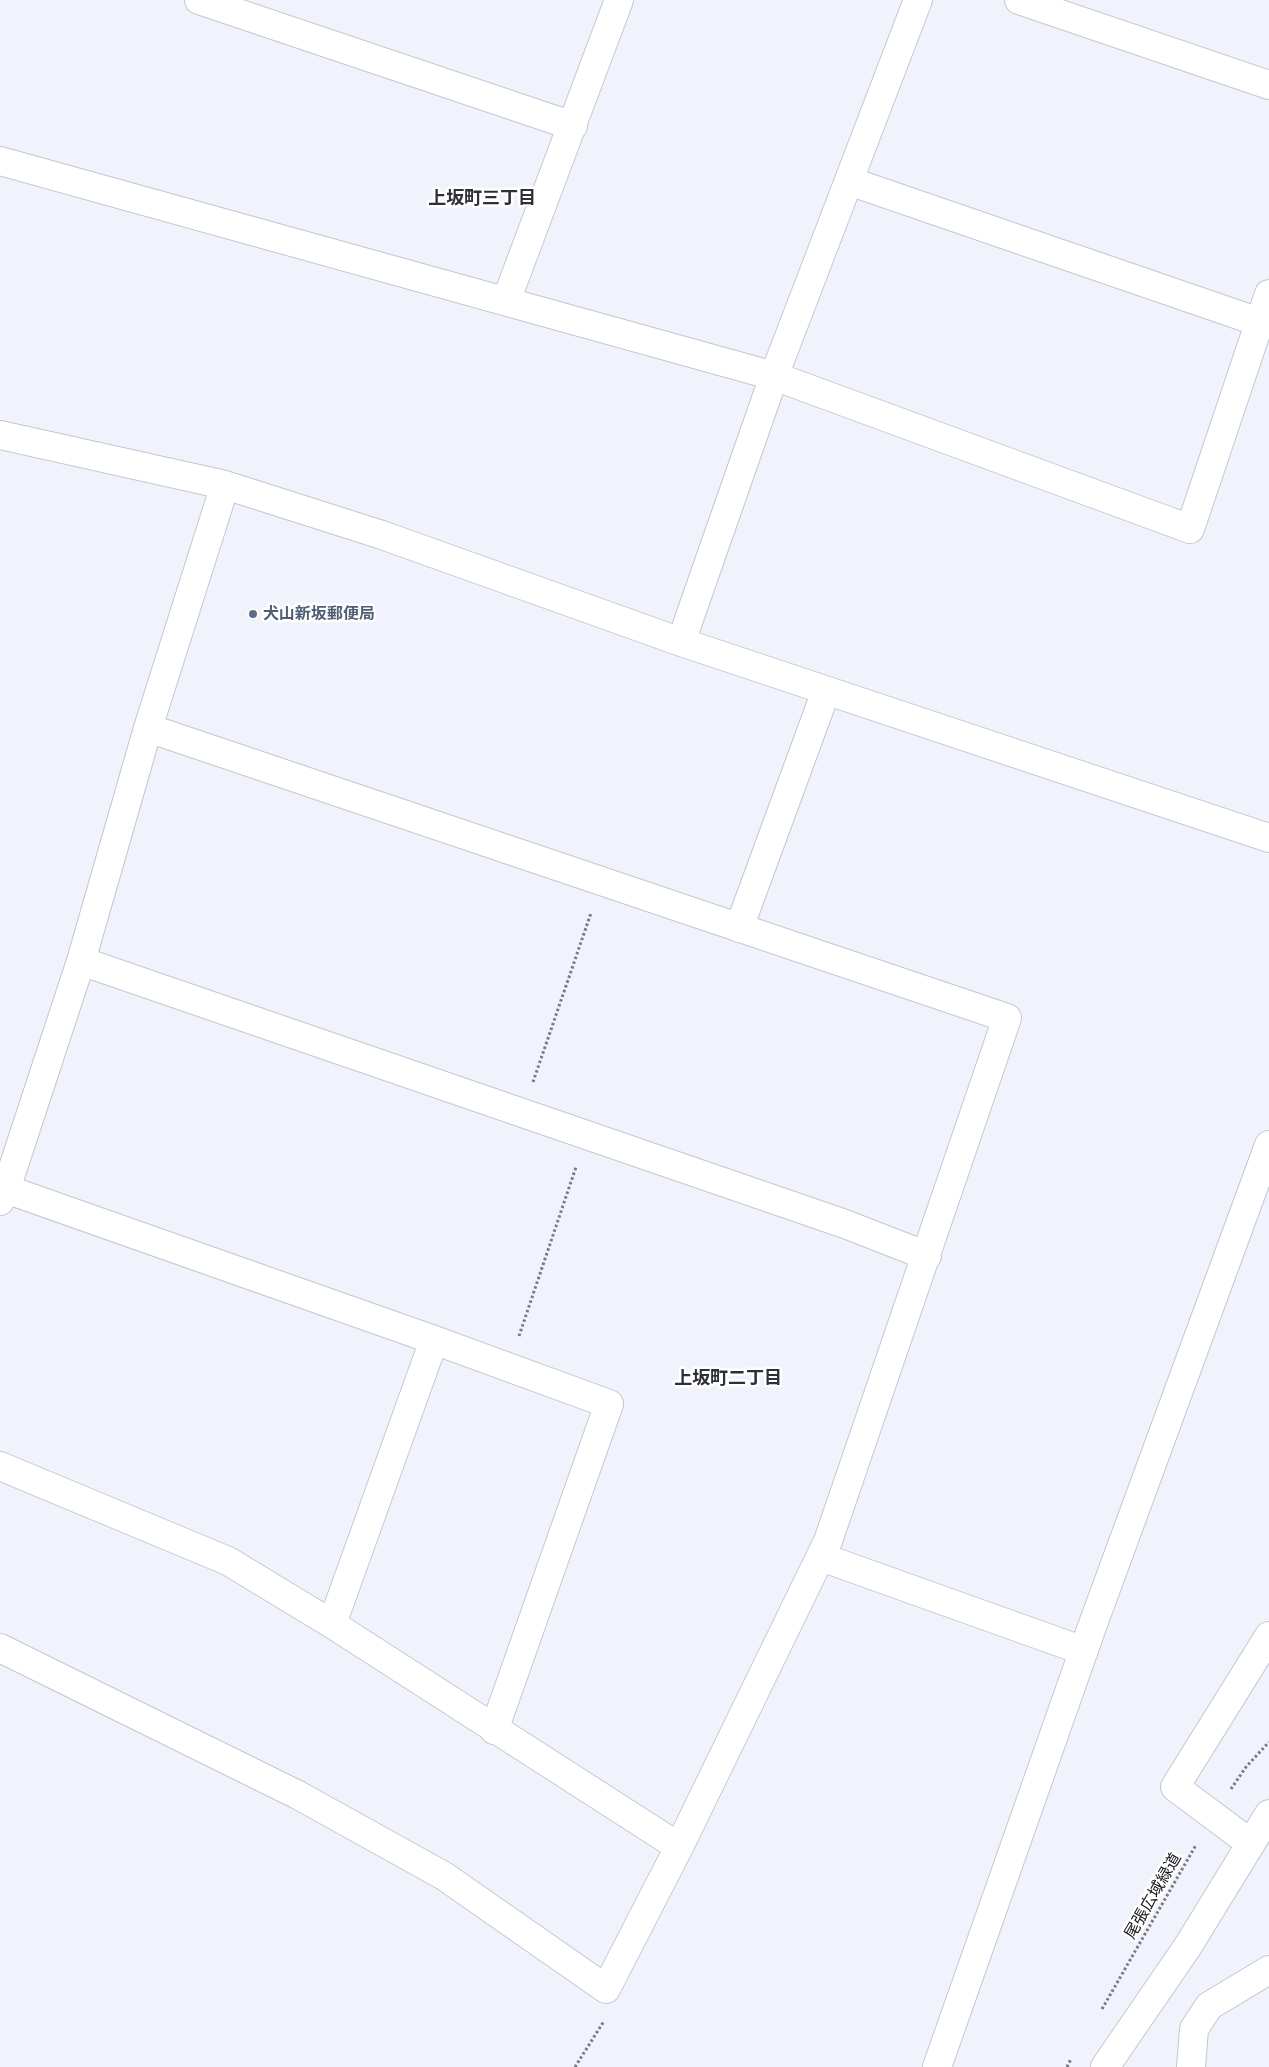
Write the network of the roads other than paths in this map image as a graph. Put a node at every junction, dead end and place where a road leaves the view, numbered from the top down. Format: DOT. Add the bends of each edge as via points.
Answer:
graph roads {
  1 [pos="199,0"];
  2 [pos="618,0"];
  3 [pos="918,0"];
  4 [pos="1019,0"];
  5 [pos="1080,9"];
  6 [pos="1269,85"];
  7 [pos="573,126"];
  8 [pos="0,161"];
  9 [pos="849,181"];
  10 [pos="1269,294"];
  11 [pos="506,301"];
  12 [pos="1259,322"];
  13 [pos="774,376"];
  14 [pos="0,435"];
  15 [pos="225,485"];
  16 [pos="681,642"];
  17 [pos="826,691"];
  18 [pos="148,728"];
  19 [pos="1269,838"];
  20 [pos="739,928"];
  21 [pos="81,961"];
  22 [pos="1269,1144"];
  23 [pos="2,1192"];
  24 [pos="927,1256"];
  25 [pos="434,1340"];
  26 [pos="0,1466"];
  27 [pos="821,1557"];
  28 [pos="332,1624"];
  29 [pos="1269,1636"];
  30 [pos="0,1648"];
  31 [pos="1084,1651"];
  32 [pos="494,1730"];
  33 [pos="1269,1814"];
  34 [pos="1250,1842"];
  35 [pos="679,1847"];
  36 [pos="1269,1970"];
  37 [pos="937,2067"];
  38 [pos="1105,2067"];
  39 [pos="1191,2067"];
  1 -- 7 [label="street"];
  2 -- 7 [label="street"];
  3 -- 9 [label="street"];
  4 -- 5 [label="street"];
  5 -- 6 [label="street"];
  7 -- 11 [label="street"];
  8 -- 11 [label="street"];
  9 -- 12 [label="street"];
  9 -- 13 [label="street"];
  10 -- 12 [label="street"];
  11 -- 13 [label="street"];
  12 -- 13 [label="street" via="1190,529"];
  13 -- 16 [label="street"];
  14 -- 15 [label="street"];
  15 -- 16 [label="street" via="382,535"];
  15 -- 18 [label="street"];
  16 -- 17 [label="street"];
  17 -- 19 [label="street"];
  17 -- 20 [label="street"];
  18 -- 20 [label="street"];
  18 -- 21 [label="street"];
  20 -- 24 [label="street" via="1007,1018"];
  21 -- 23 [label="street"];
  21 -- 24 [label="street" via="522,1111"];
  22 -- 31 [label="street"];
  23 -- 25 [label="street"];
  24 -- 27 [label="street"];
  25 -- 28 [label="street"];
  25 -- 32 [label="street" via="609,1404"];
  26 -- 28 [label="street" via="228,1560"];
  27 -- 31 [label="street"];
  27 -- 35 [label="street"];
  28 -- 32 [label="street"];
  29 -- 34 [label="street" via="1175,1787"];
  30 -- 35 [label="street" via="298,1795 444,1876 606,1989"];
  31 -- 37 [label="street"];
  32 -- 35 [label="street"];
  33 -- 34 [label="street"];
  34 -- 38 [label="street" via="1188,1946"];
  36 -- 39 [label="street" via="1209,2006 1194,2028"];
}
